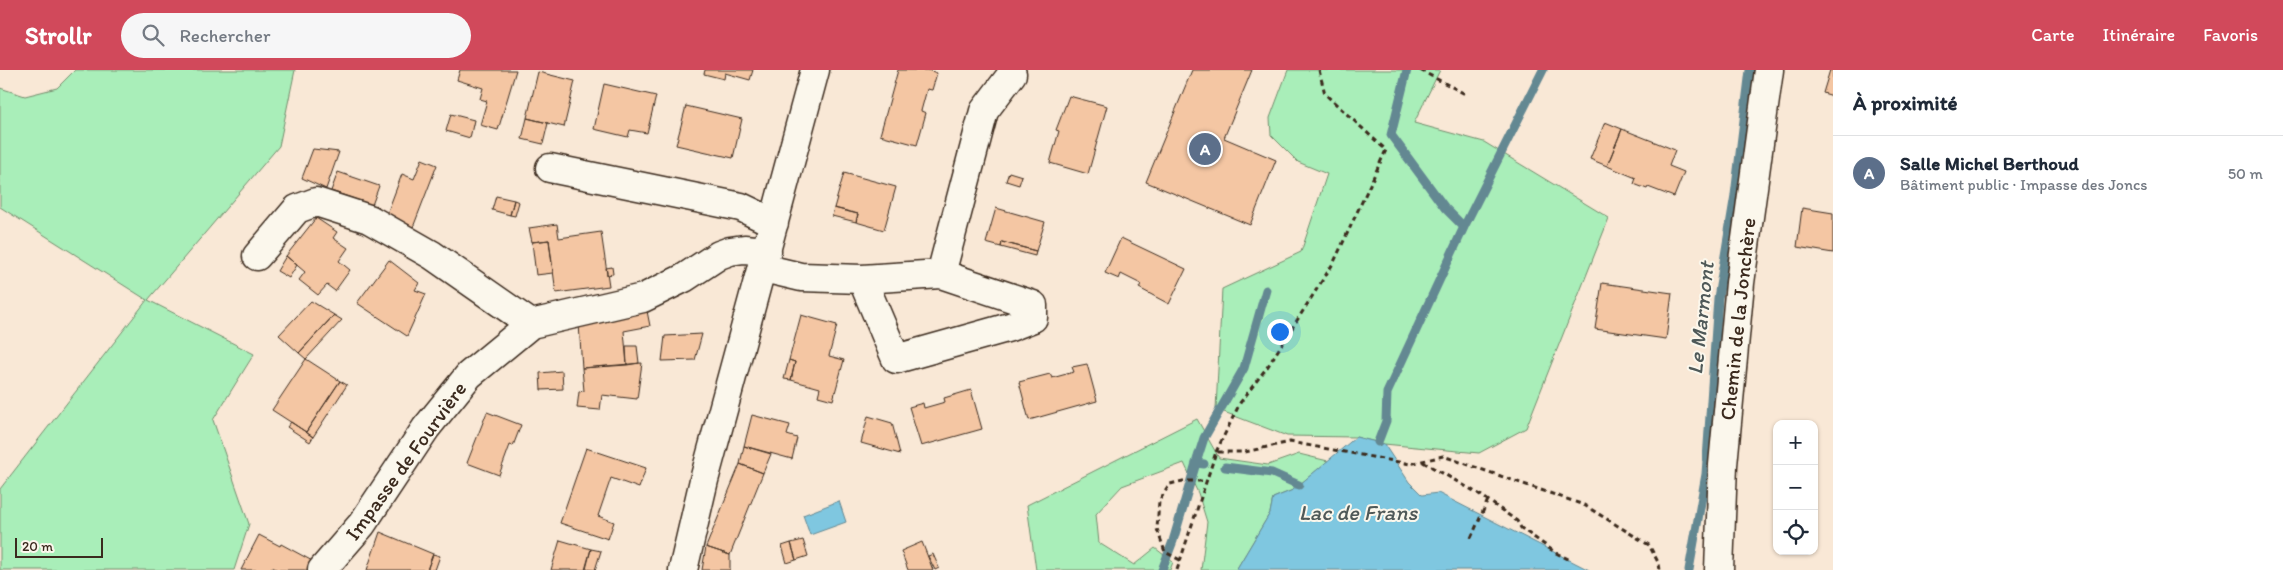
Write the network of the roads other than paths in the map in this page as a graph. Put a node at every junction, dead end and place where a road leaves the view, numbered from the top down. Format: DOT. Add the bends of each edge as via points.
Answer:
graph roads {
  1 [pos="815,70"];
  2 [pos="1769,70"];
  3 [pos="1012,74"];
  4 [pos="550,168"];
  5 [pos="774,223"];
  6 [pos="257,256"];
  7 [pos="765,260"];
  8 [pos="941,274"];
  9 [pos="862,279"];
  10 [pos="532,324"];
  11 [pos="322,570"];
  12 [pos="683,570"];
  13 [pos="1719,570"];
  1 -- 5 [label="street"];
  2 -- 13 [label="street, Chemin de la Jonchère" via="1740,283 1723,466"];
  3 -- 8 [label="street" via="984,111"];
  4 -- 5 [label="street" via="741,207"];
  5 -- 7 [label="street"];
  6 -- 10 [label="street" via="297,209 316,202 385,228 432,255"];
  7 -- 9 [label="street, Impasse de Fourvière" via="801,277"];
  7 -- 10 [label="street, Impasse de Fourvière" via="744,249 730,251 643,298"];
  7 -- 12 [label="street" via="704,480"];
  8 -- 9 [label="street, Impasse de Fourvière"];
  8 -- 9 [label="street" via="1033,305 1033,318 896,359"];
  10 -- 11 [label="street, Impasse de Fourvière" via="469,374 426,428 362,524"];
}
